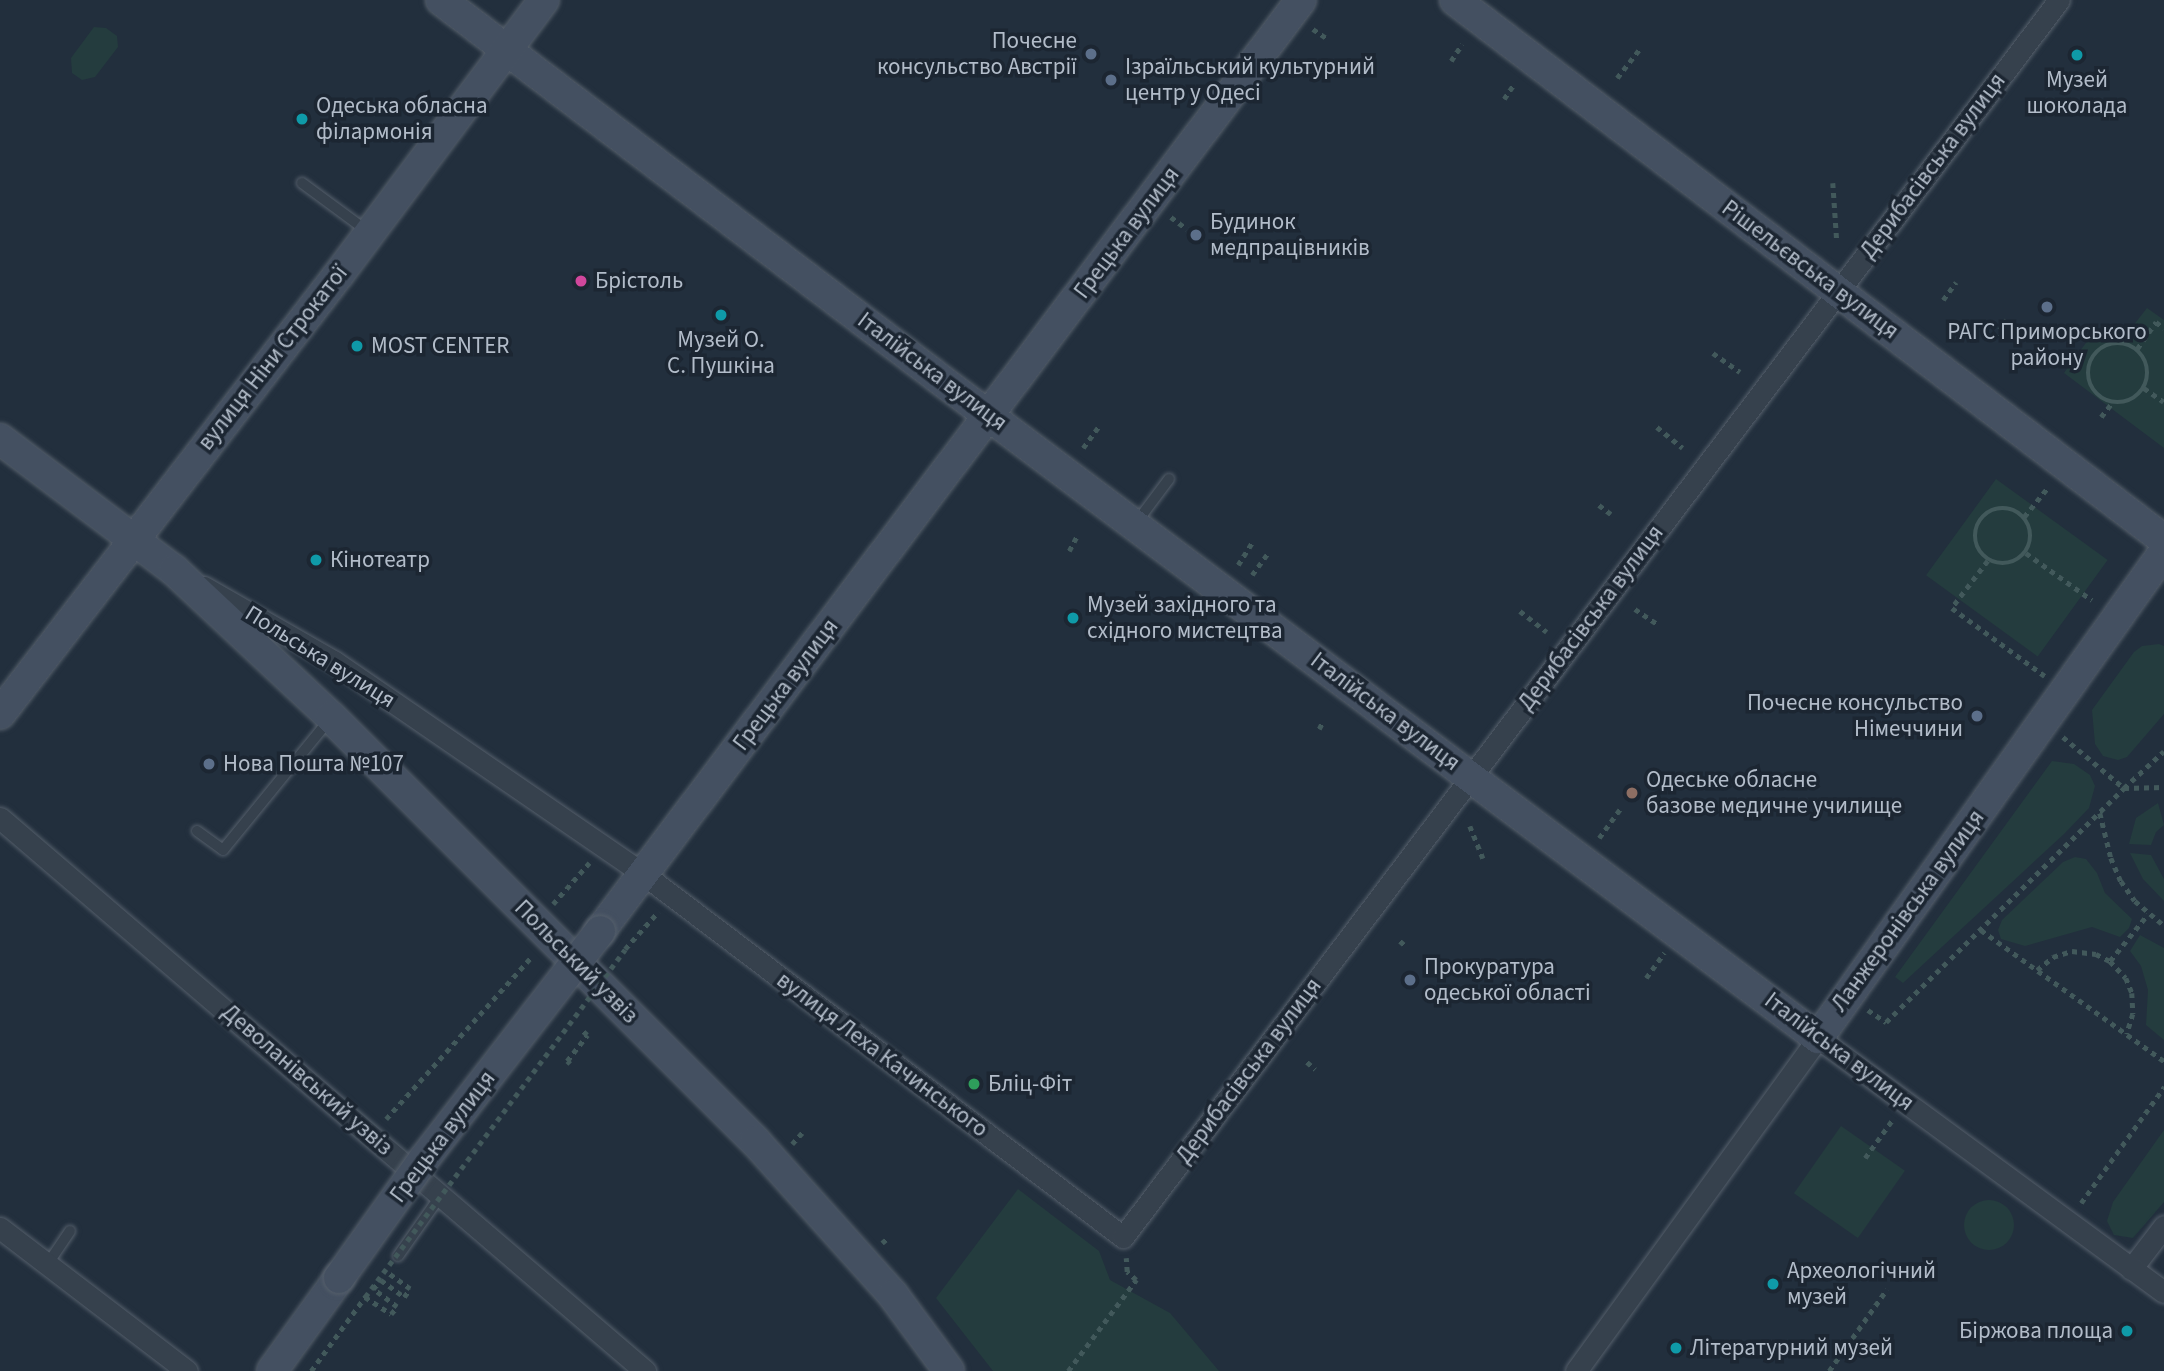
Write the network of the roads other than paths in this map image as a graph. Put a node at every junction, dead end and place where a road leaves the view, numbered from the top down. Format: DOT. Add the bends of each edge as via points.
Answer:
graph roads {
  1 [pos="440,0"];
  2 [pos="544,0"];
  3 [pos="1301,0"];
  4 [pos="1455,0"];
  5 [pos="2059,0"];
  6 [pos="507,50"];
  7 [pos="302,183"];
  8 [pos="369,232"];
  9 [pos="1838,292"];
  10 [pos="991,416"];
  11 [pos="0,439"];
  12 [pos="1169,479"];
  13 [pos="1135,526"];
  14 [pos="134,538"];
  15 [pos="2164,540"];
  16 [pos="2164,552"];
  17 [pos="180,575"];
  18 [pos="3,710"];
  19 [pos="331,718"];
  20 [pos="1471,777"];
  21 [pos="0,818"];
  22 [pos="197,831"];
  23 [pos="642,873"];
  24 [pos="1818,1038"];
  25 [pos="441,1195"];
  26 [pos="2164,1226"];
  27 [pos="0,1228"];
  28 [pos="70,1231"];
  29 [pos="1123,1237"];
  30 [pos="398,1256"];
  31 [pos="47,1265"];
  32 [pos="2131,1269"];
  33 [pos="2164,1292"];
  34 [pos="187,1371"];
  35 [pos="272,1371"];
  36 [pos="645,1371"];
  37 [pos="949,1371"];
  38 [pos="1576,1371"];
  1 -- 6 [label="street, Італійська вулиця"];
  2 -- 6 [label="street, вулиця Ніни Строкатої"];
  3 -- 10 [label="street, Грецька вулиця"];
  4 -- 9 [label="street, Рішельєвська вулиця"];
  5 -- 9 [label="street, Дерибасівська вулиця"];
  6 -- 8 [label="street, вулиця Ніни Строкатої"];
  6 -- 10 [label="street, Італійська вулиця"];
  7 -- 8 [label="lane"];
  8 -- 14 [label="street, вулиця Ніни Строкатої"];
  9 -- 15 [label="street, Рішельєвська вулиця"];
  9 -- 20 [label="street, Дерибасівська вулиця"];
  10 -- 13 [label="street, Італійська вулиця"];
  10 -- 23 [label="street, Грецька вулиця"];
  11 -- 14 [label="street, Польська вулиця"];
  12 -- 13 [label="lane"];
  13 -- 20 [label="street, Італійська вулиця"];
  14 -- 17 [label="street, Польська вулиця"];
  14 -- 18 [label="street, вулиця Ніни Строкатої"];
  16 -- 24 [label="street, Ланжеронівська вулиця"];
  17 -- 19 [label="street, Польський узвіз"];
  17 -- 23 [label="street, Польська вулиця" via="335,662"];
  19 -- 22 [label="lane" via="223,850"];
  19 -- 37 [label="street, Польський узвіз" via="755,1141 893,1296"];
  20 -- 24 [label="street, Італійська вулиця"];
  20 -- 29 [label="street, Дерибасівська вулиця"];
  21 -- 25 [label="street, Деволанівський узвіз"];
  23 -- 29 [label="street, вулиця Леха Качинського"];
  23 -- 35 [label="street, Грецька вулиця, bridge" via="424,1159"];
  24 -- 32 [label="street, Італійська вулиця"];
  24 -- 38 [label="street, Ланжеронівська вулиця"];
  25 -- 30 [label="lane"];
  25 -- 36 [label="street, Деволанівський узвіз"];
  26 -- 32 [label="street"];
  27 -- 31 [label="street"];
  28 -- 31 [label="lane"];
  31 -- 34 [label="street"];
  32 -- 33 [label="street"];
}
